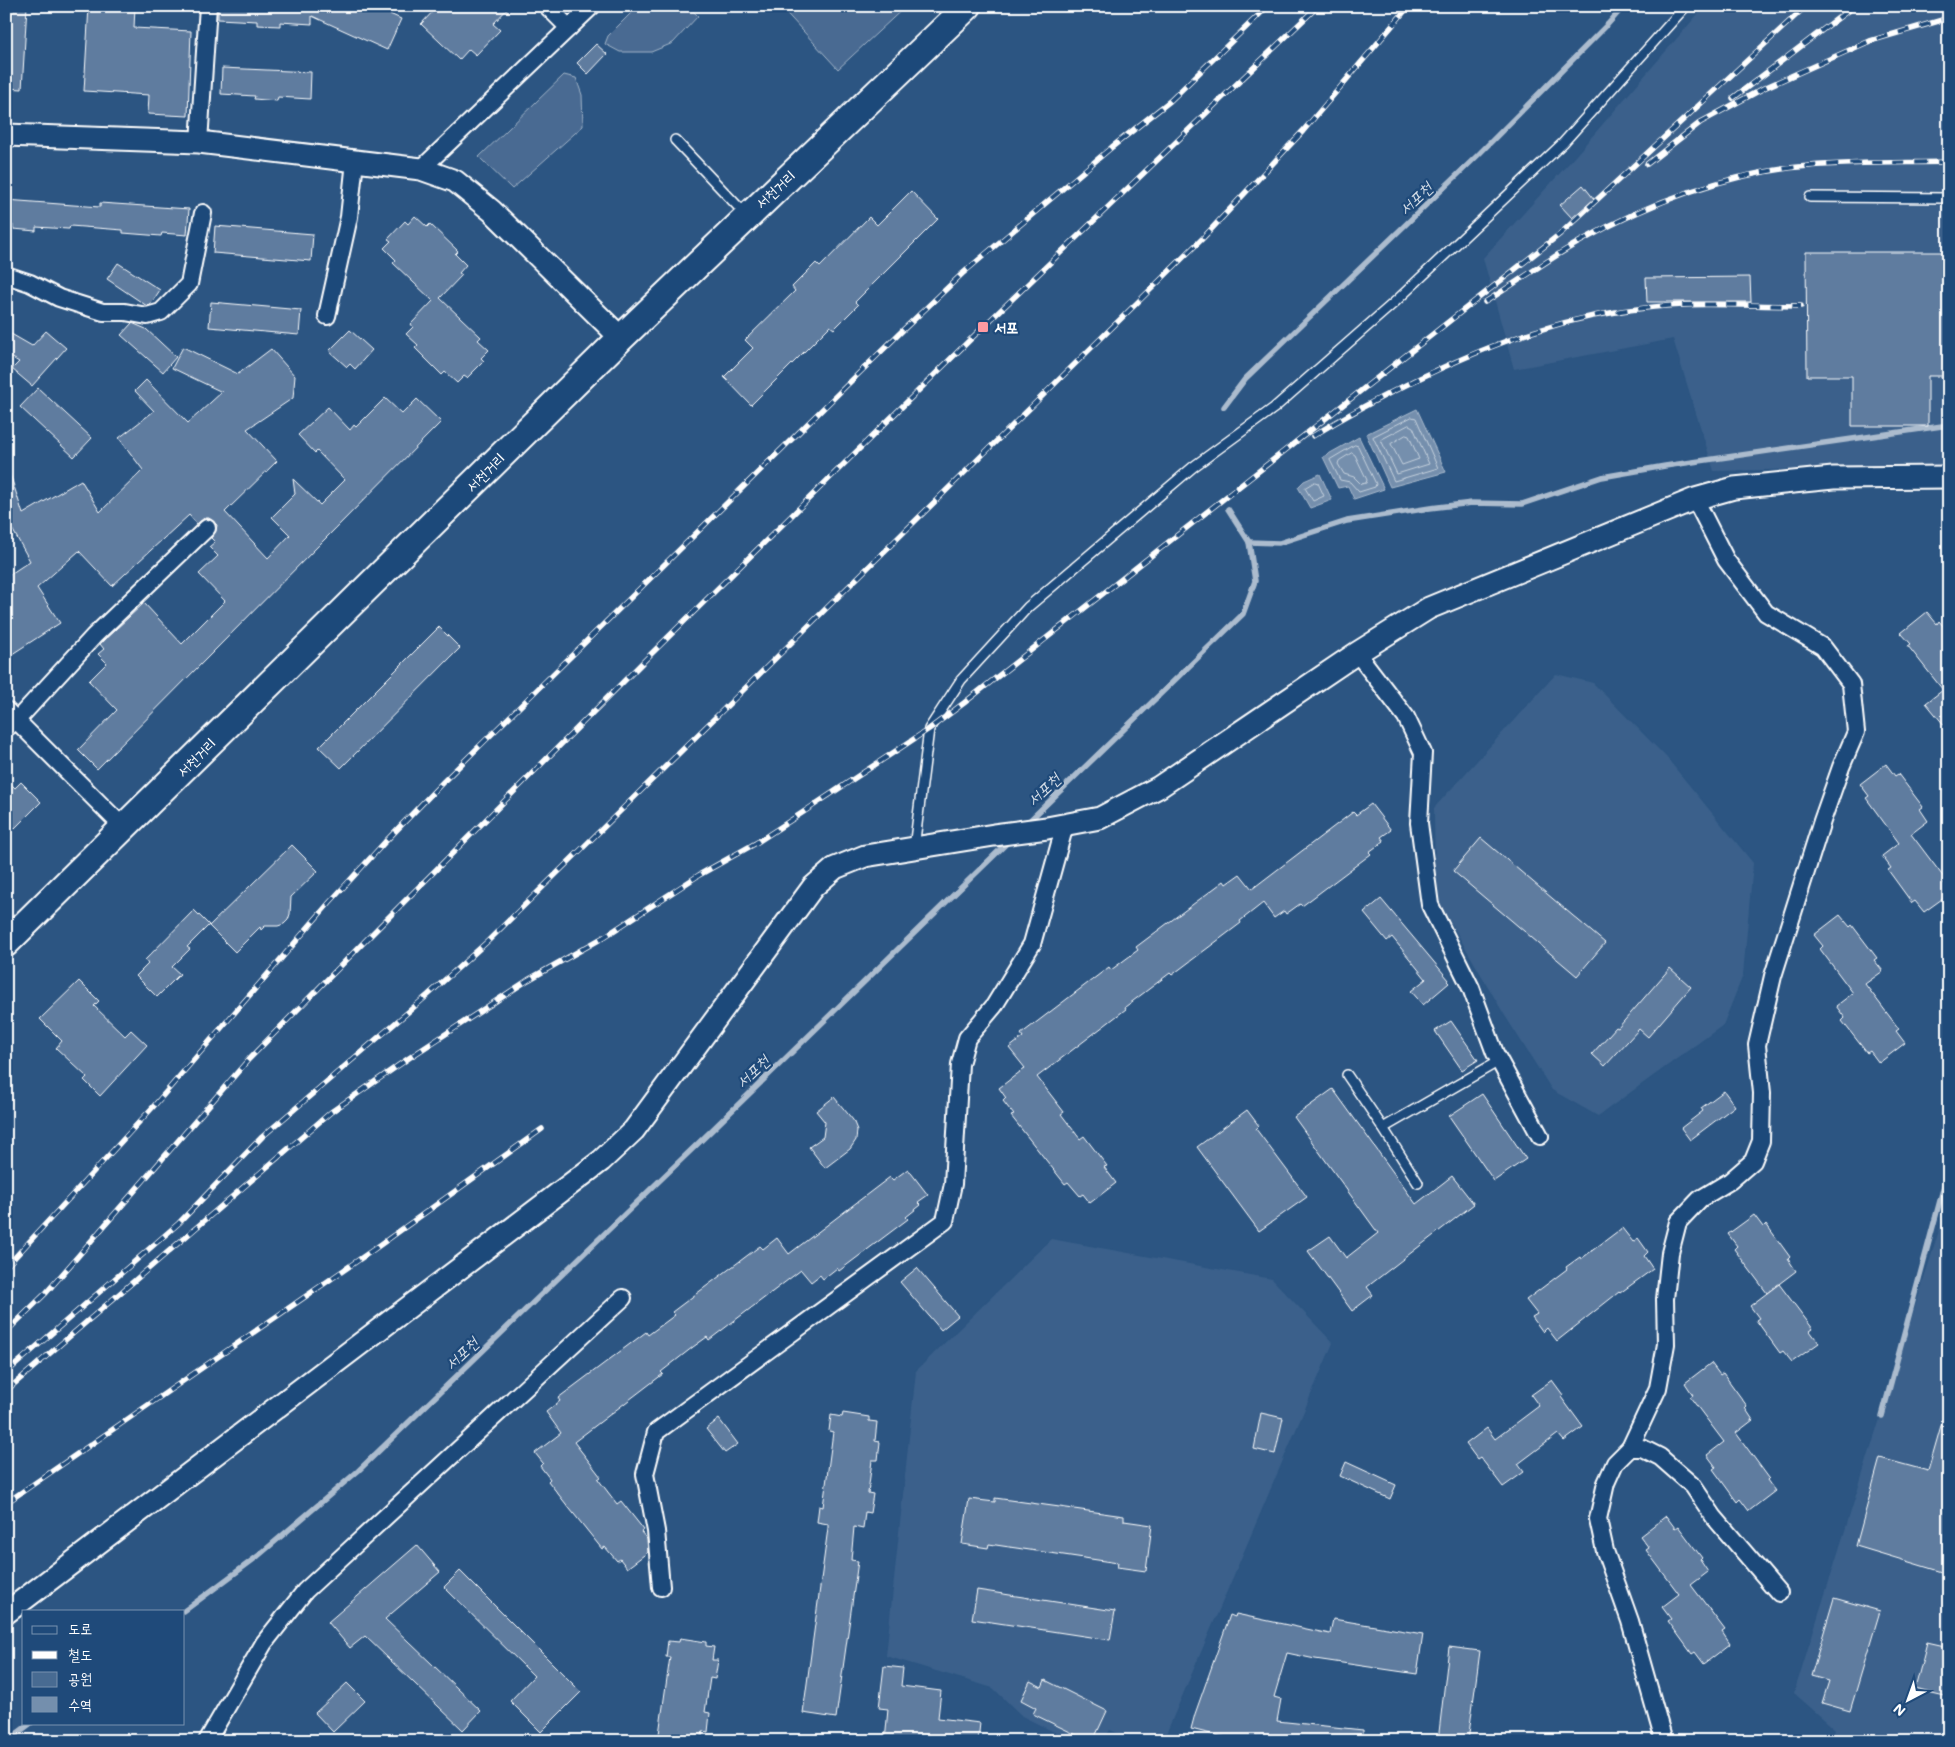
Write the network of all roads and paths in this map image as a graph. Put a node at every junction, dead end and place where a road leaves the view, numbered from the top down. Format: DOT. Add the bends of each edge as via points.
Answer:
graph roads {
  1 [pos="208,6"];
  2 [pos="547,6"];
  3 [pos="592,6"];
  4 [pos="968,6"];
  5 [pos="1686,6"];
  6 [pos="569,28"];
  7 [pos="6,135"];
  8 [pos="675,140"];
  9 [pos="199,142"];
  10 [pos="355,161"];
  11 [pos="421,169"];
  12 [pos="1810,197"];
  13 [pos="1949,198"];
  14 [pos="203,214"];
  15 [pos="747,216"];
  16 [pos="6,275"];
  17 [pos="327,316"];
  18 [pos="621,338"];
  19 [pos="1949,477"];
  20 [pos="1695,499"];
  21 [pos="207,528"];
  22 [pos="1357,653"];
  23 [pos="10,720"];
  24 [pos="1056,826"];
  25 [pos="124,828"];
  26 [pos="914,848"];
  27 [pos="6,943"];
  28 [pos="1499,1061"];
  29 [pos="1347,1075"];
  30 [pos="1383,1128"];
  31 [pos="1540,1136"];
  32 [pos="1418,1183"];
  33 [pos="623,1298"];
  34 [pos="1630,1448"];
  35 [pos="661,1587"];
  36 [pos="1779,1593"];
  37 [pos="6,1613"];
  38 [pos="207,1741"];
  39 [pos="1664,1741"];
  1 -- 9 [label="street"];
  2 -- 6 [label="street"];
  3 -- 6 [label="street"];
  4 -- 15 [label="main road, 서천거리"];
  5 -- 26 [label="lane" via="1562,143 1396,301 1274,408 1193,467 1028,607 961,680 929,729"];
  6 -- 11 [label="street"];
  7 -- 9 [label="street"];
  8 -- 15 [label="lane"];
  9 -- 10 [label="street"];
  10 -- 11 [label="street"];
  10 -- 17 [label="street" via="349,217"];
  11 -- 18 [label="street" via="455,181 492,211"];
  12 -- 13 [label="lane"];
  14 -- 16 [label="street" via="189,284 161,312 147,316 103,312 59,298"];
  15 -- 18 [label="main road, 서천거리"];
  18 -- 25 [label="main road, 서천거리"];
  19 -- 20 [label="street" via="1833,478 1734,488"];
  20 -- 22 [label="street" via="1428,608"];
  20 -- 34 [label="street" via="1726,560 1766,613 1823,647 1851,684 1856,732 1822,821 1773,976 1759,1036 1761,1141 1753,1160 1730,1181 1700,1199 1678,1222 1670,1253 1665,1299 1666,1344 1658,1388"];
  21 -- 23 [label="street"];
  22 -- 24 [label="street" via="1159,787 1100,818"];
  22 -- 28 [label="street" via="1406,717 1423,753 1419,823 1430,905 1471,988"];
  23 -- 25 [label="street"];
  24 -- 26 [label="street"];
  24 -- 35 [label="street" via="1032,944 994,1006 968,1038 960,1064 953,1184 945,1220 656,1432 645,1474 656,1530"];
  25 -- 27 [label="main road, 서천거리"];
  26 -- 37 [label="street" via="865,856 835,868 813,887 656,1102 634,1130 601,1161"];
  28 -- 30 [label="lane"];
  28 -- 31 [label="street"];
  29 -- 30 [label="lane"];
  30 -- 32 [label="lane"];
  33 -- 38 [label="street" via="305,1591 264,1643"];
  34 -- 36 [label="street" via="1642,1448 1660,1457 1693,1486"];
  34 -- 39 [label="street" via="1615,1463 1606,1483 1598,1519"];
}
